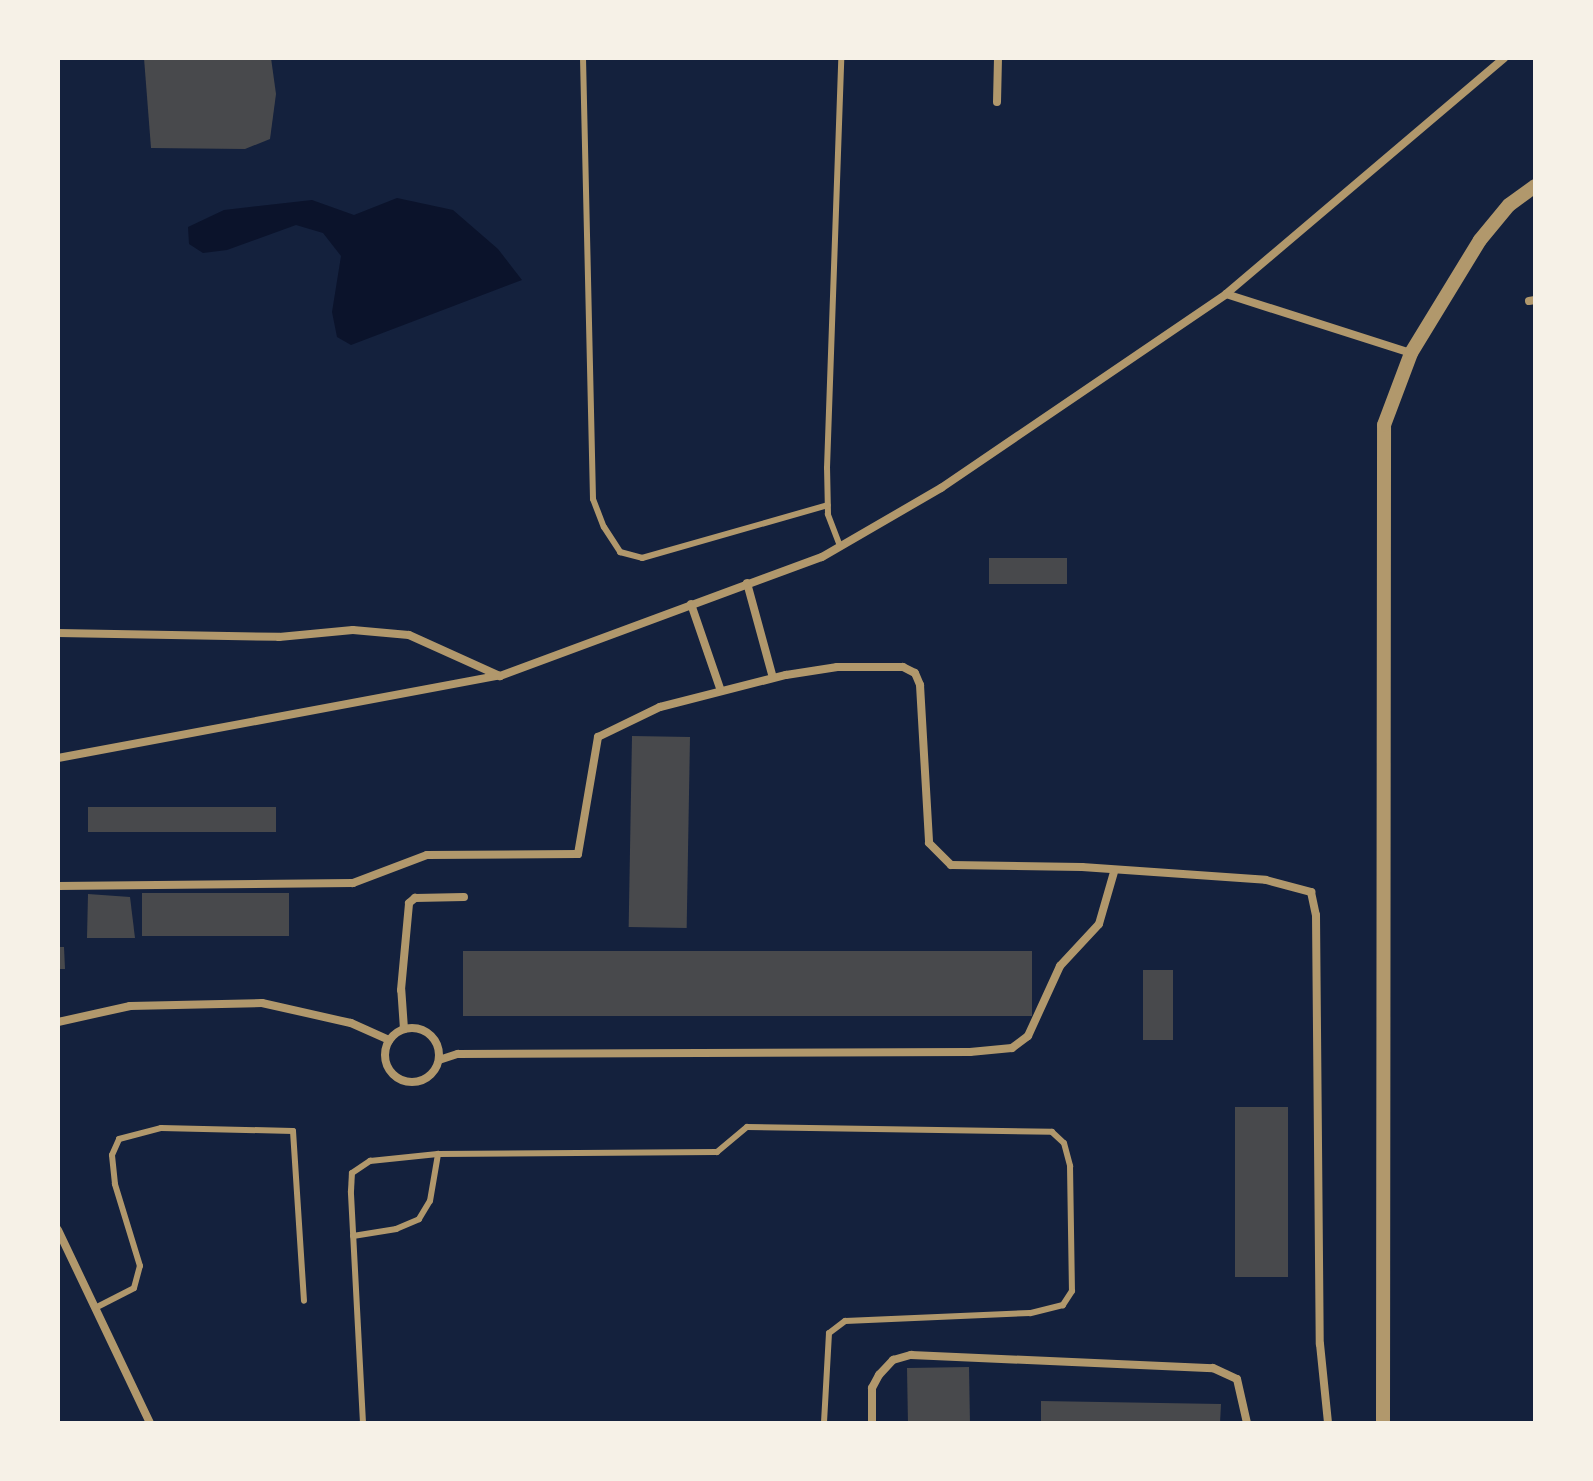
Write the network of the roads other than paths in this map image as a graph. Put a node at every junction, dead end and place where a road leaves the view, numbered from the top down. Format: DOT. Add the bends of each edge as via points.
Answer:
graph roads {
  1 [pos="583,58"];
  2 [pos="841,58"];
  3 [pos="998,58"];
  4 [pos="1504,58"];
  5 [pos="997,102"];
  6 [pos="1535,186"];
  7 [pos="1226,294"];
  8 [pos="1411,353"];
  9 [pos="828,505"];
  10 [pos="840,546"];
  11 [pos="747,583"];
  12 [pos="691,604"];
  13 [pos="58,633"];
  14 [pos="500,676"];
  15 [pos="773,678"];
  16 [pos="721,691"];
  17 [pos="58,758"];
  18 [pos="1114,872"];
  19 [pos="58,886"];
  20 [pos="464,897"];
  21 [pos="58,1022"];
  22 [pos="404,1029"];
  23 [pos="389,1040"];
  24 [pos="439,1060"];
  25 [pos="438,1154"];
  26 [pos="58,1230"];
  27 [pos="353,1236"];
  28 [pos="304,1301"];
  29 [pos="99,1306"];
  30 [pos="150,1423"];
  31 [pos="363,1423"];
  32 [pos="824,1423"];
  33 [pos="872,1423"];
  34 [pos="1247,1423"];
  35 [pos="1328,1423"];
  36 [pos="1383,1423"];
  1 -- 9 [label="lane" via="593,499 604,527 620,552 642,558"];
  2 -- 9 [label="lane"];
  3 -- 5 [label="street"];
  4 -- 7 [label="street"];
  6 -- 8 [label="street" via="1509,205 1480,240"];
  7 -- 8 [label="street"];
  7 -- 10 [label="street" via="941,488"];
  8 -- 36 [label="street" via="1384,425"];
  9 -- 10 [label="lane"];
  10 -- 11 [label="street"];
  11 -- 12 [label="street"];
  11 -- 15 [label="street"];
  12 -- 14 [label="street"];
  12 -- 16 [label="street"];
  13 -- 14 [label="street" via="279,637 353,630 409,635"];
  14 -- 17 [label="street"];
  15 -- 16 [label="street"];
  15 -- 18 [label="street" via="837,667 903,667 915,673 929,843 939,858 951,865"];
  16 -- 19 [label="street" via="660,707 598,737 578,854 427,855 353,883"];
  18 -- 24 [label="street" via="1099,924 1060,966 1028,1036 1012,1048 458,1054"];
  18 -- 35 [label="street" via="1266,880 1303,886 1315,900 1319,1299"];
  20 -- 22 [label="street" via="415,898 409,903 401,990"];
  21 -- 23 [label="street" via="130,1006 262,1003 351,1023"];
  22 -- 23 [label="street"];
  22 -- 24 [label="street" via="430,1035"];
  23 -- 24 [label="street" via="386,1065 398,1079 424,1080"];
  25 -- 27 [label="lane" via="430,1201 419,1219"];
  25 -- 27 [label="lane" via="370,1161 352,1173"];
  25 -- 32 [label="lane" via="717,1152 747,1127 1052,1132 1064,1143 1070,1166 1072,1291 1063,1305 1030,1313 845,1321 829,1333"];
  26 -- 29 [label="street"];
  27 -- 31 [label="lane"];
  28 -- 29 [label="lane" via="293,1131 161,1128 119,1139 112,1155 115,1184 140,1266 134,1288"];
  29 -- 30 [label="street"];
  33 -- 34 [label="street" via="872,1388 879,1375 893,1360 911,1355 1213,1368 1237,1379"];
}
